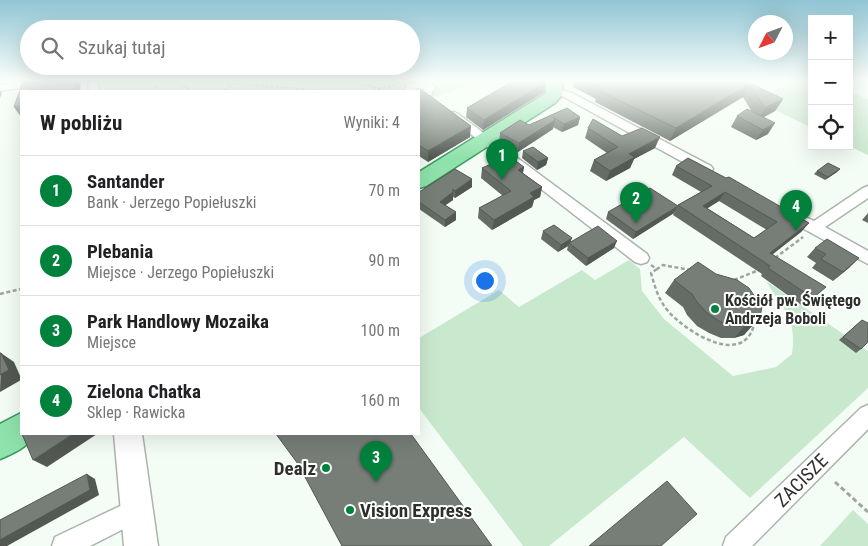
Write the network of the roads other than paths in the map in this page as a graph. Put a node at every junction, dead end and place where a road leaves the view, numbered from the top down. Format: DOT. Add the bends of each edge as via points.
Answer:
graph roads {
  1 [pos="532,106"];
  2 [pos="587,106"];
  3 [pos="445,109"];
  4 [pos="485,140"];
  5 [pos="719,176"];
  6 [pos="420,180"];
  7 [pos="868,191"];
  8 [pos="779,209"];
  9 [pos="811,230"];
  10 [pos="641,258"];
  11 [pos="868,258"];
  12 [pos="868,415"];
  13 [pos="128,435"];
  14 [pos="137,510"];
  15 [pos="64,546"];
  16 [pos="141,546"];
  17 [pos="735,546"];
  1 -- 4 [label="main road"];
  2 -- 5 [label="street"];
  3 -- 4 [label="street"];
  4 -- 6 [label="main road"];
  4 -- 10 [label="street"];
  7 -- 9 [label="street"];
  8 -- 9 [label="street"];
  9 -- 11 [label="street"];
  12 -- 17 [label="street, ZACISZE"];
  13 -- 14 [label="street"];
  14 -- 15 [label="street"];
  14 -- 16 [label="street"];
}
